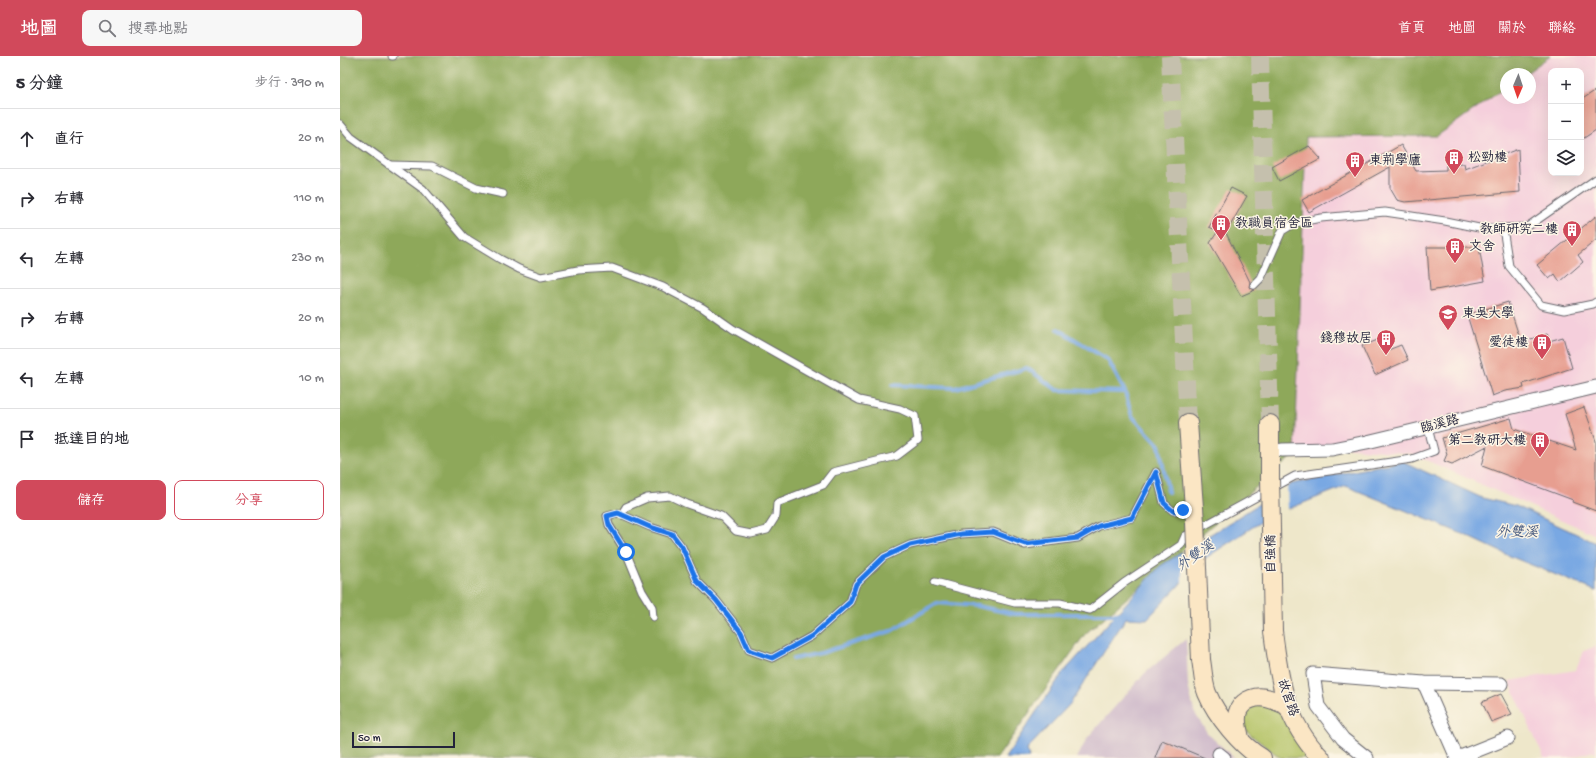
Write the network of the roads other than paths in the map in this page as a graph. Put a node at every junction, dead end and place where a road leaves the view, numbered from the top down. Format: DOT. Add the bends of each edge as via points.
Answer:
graph roads {
  1 [pos="340,124"];
  2 [pos="389,165"];
  3 [pos="1596,179"];
  4 [pos="503,194"];
  5 [pos="1503,228"];
  6 [pos="1254,285"];
  7 [pos="1596,302"];
  8 [pos="1596,387"];
  9 [pos="1188,423"];
  10 [pos="1270,424"];
  11 [pos="1428,428"];
  12 [pos="1282,450"];
  13 [pos="622,514"];
  14 [pos="1189,516"];
  15 [pos="935,582"];
  16 [pos="653,617"];
  17 [pos="1273,630"];
  18 [pos="1424,683"];
  19 [pos="1502,684"];
  20 [pos="1288,706"];
  21 [pos="1508,738"];
  22 [pos="1240,739"];
  23 [pos="1256,756"];
  24 [pos="1321,758"];
  25 [pos="1366,758"];
  26 [pos="1458,758"];
  1 -- 2 [label="lane" via="352,137"];
  2 -- 4 [label="lane" via="432,166 476,188"];
  2 -- 13 [label="lane" via="423,189 464,237 519,269 541,277 578,270 612,268 663,287 703,308 732,329 859,400 900,409 915,416 918,440 897,456 833,472 823,485 777,503 776,516 767,530 751,534 736,531 721,516 670,496 647,498 626,507"];
  3 -- 5 [label="lane" via="1527,227"];
  5 -- 6 [label="lane" via="1479,228 1385,212 1295,223 1282,231 1261,278"];
  5 -- 7 [label="lane" via="1509,266 1541,305 1564,310"];
  8 -- 11 [label="street, 臨溪路"];
  9 -- 14 [label="main road"];
  10 -- 17 [label="main road, 自強橋, bridge"];
  11 -- 12 [label="street, 臨溪路" via="1332,449"];
  11 -- 15 [label="lane" via="1434,451 1412,459 1295,476 1185,536 1181,544 1090,610 1060,603 1015,603"];
  13 -- 14 [label="lane" via="672,534 682,547 697,581 741,632 749,650 772,658 812,636 850,602 856,584 884,557 910,545 961,534 993,532 1025,544 1078,538 1099,526 1132,518 1156,472 1164,503 1173,511"];
  13 -- 16 [label="lane" via="607,516 609,525 626,552 642,591 652,607"];
  14 -- 22 [label="main road, bridge" via="1206,692 1228,728"];
  17 -- 20 [label="main road, 故宮路" via="1278,674"];
  18 -- 19 [label="street"];
  18 -- 25 [label="street" via="1313,674 1318,706 1343,739"];
  18 -- 26 [label="street"];
  20 -- 22 [label="main road" via="1262,697 1251,698 1240,706 1237,717"];
  20 -- 24 [label="main road, 故宮路" via="1298,727"];
  21 -- 26 [label="street"];
  22 -- 23 [label="main road"];
}
